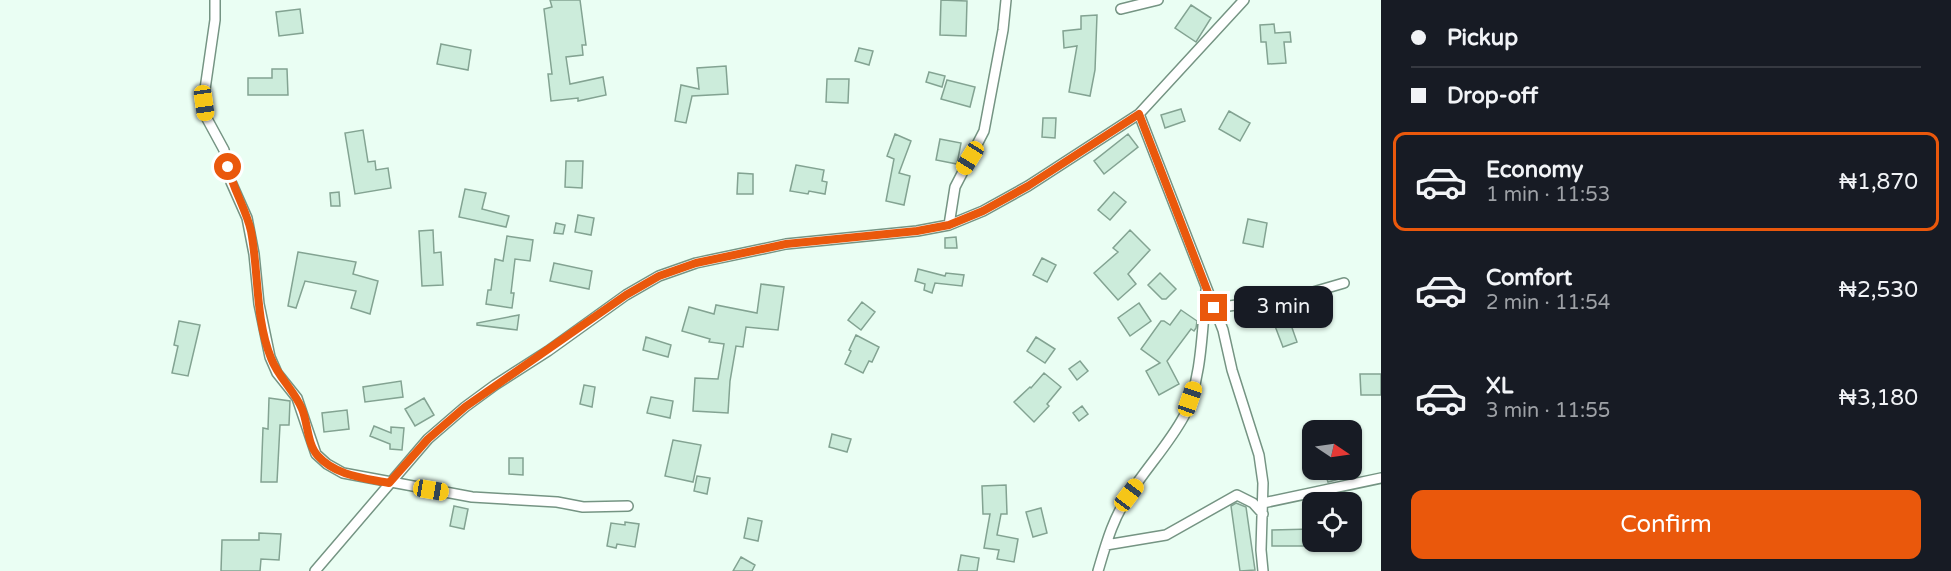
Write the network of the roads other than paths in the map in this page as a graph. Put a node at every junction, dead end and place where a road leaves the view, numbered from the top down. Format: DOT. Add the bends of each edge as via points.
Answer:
graph roads {
  1 [pos="215,0"];
  2 [pos="1006,0"];
  3 [pos="1158,0"];
  4 [pos="1244,0"];
  5 [pos="1121,9"];
  6 [pos="1139,114"];
  7 [pos="949,225"];
  8 [pos="1344,283"];
  9 [pos="1206,287"];
  10 [pos="1214,308"];
  11 [pos="1381,478"];
  12 [pos="389,483"];
  13 [pos="1263,503"];
  14 [pos="628,506"];
  15 [pos="1263,514"];
  16 [pos="1106,545"];
  17 [pos="315,571"];
  18 [pos="1098,571"];
  19 [pos="1263,571"];
  1 -- 12 [label="street" via="205,115 224,150 231,182 248,218 260,315 270,357 297,398 316,454 344,473"];
  2 -- 7 [label="street" via="984,131 955,187"];
  3 -- 5 [label="street"];
  4 -- 6 [label="street"];
  6 -- 7 [label="street" via="1028,186"];
  6 -- 9 [label="street"];
  7 -- 12 [label="street" via="786,244 696,263 659,276 465,407 428,439"];
  8 -- 10 [label="street" via="1296,297"];
  9 -- 10 [label="street"];
  9 -- 16 [label="street" via="1196,382 1185,415 1129,495"];
  10 -- 13 [label="street" via="1259,455"];
  11 -- 13 [label="street"];
  12 -- 14 [label="street" via="472,497 583,507"];
  12 -- 17 [label="street"];
  13 -- 15 [label="street"];
  15 -- 16 [label="street" via="1237,495 1166,535"];
  15 -- 19 [label="street"];
  16 -- 18 [label="street"];
}
